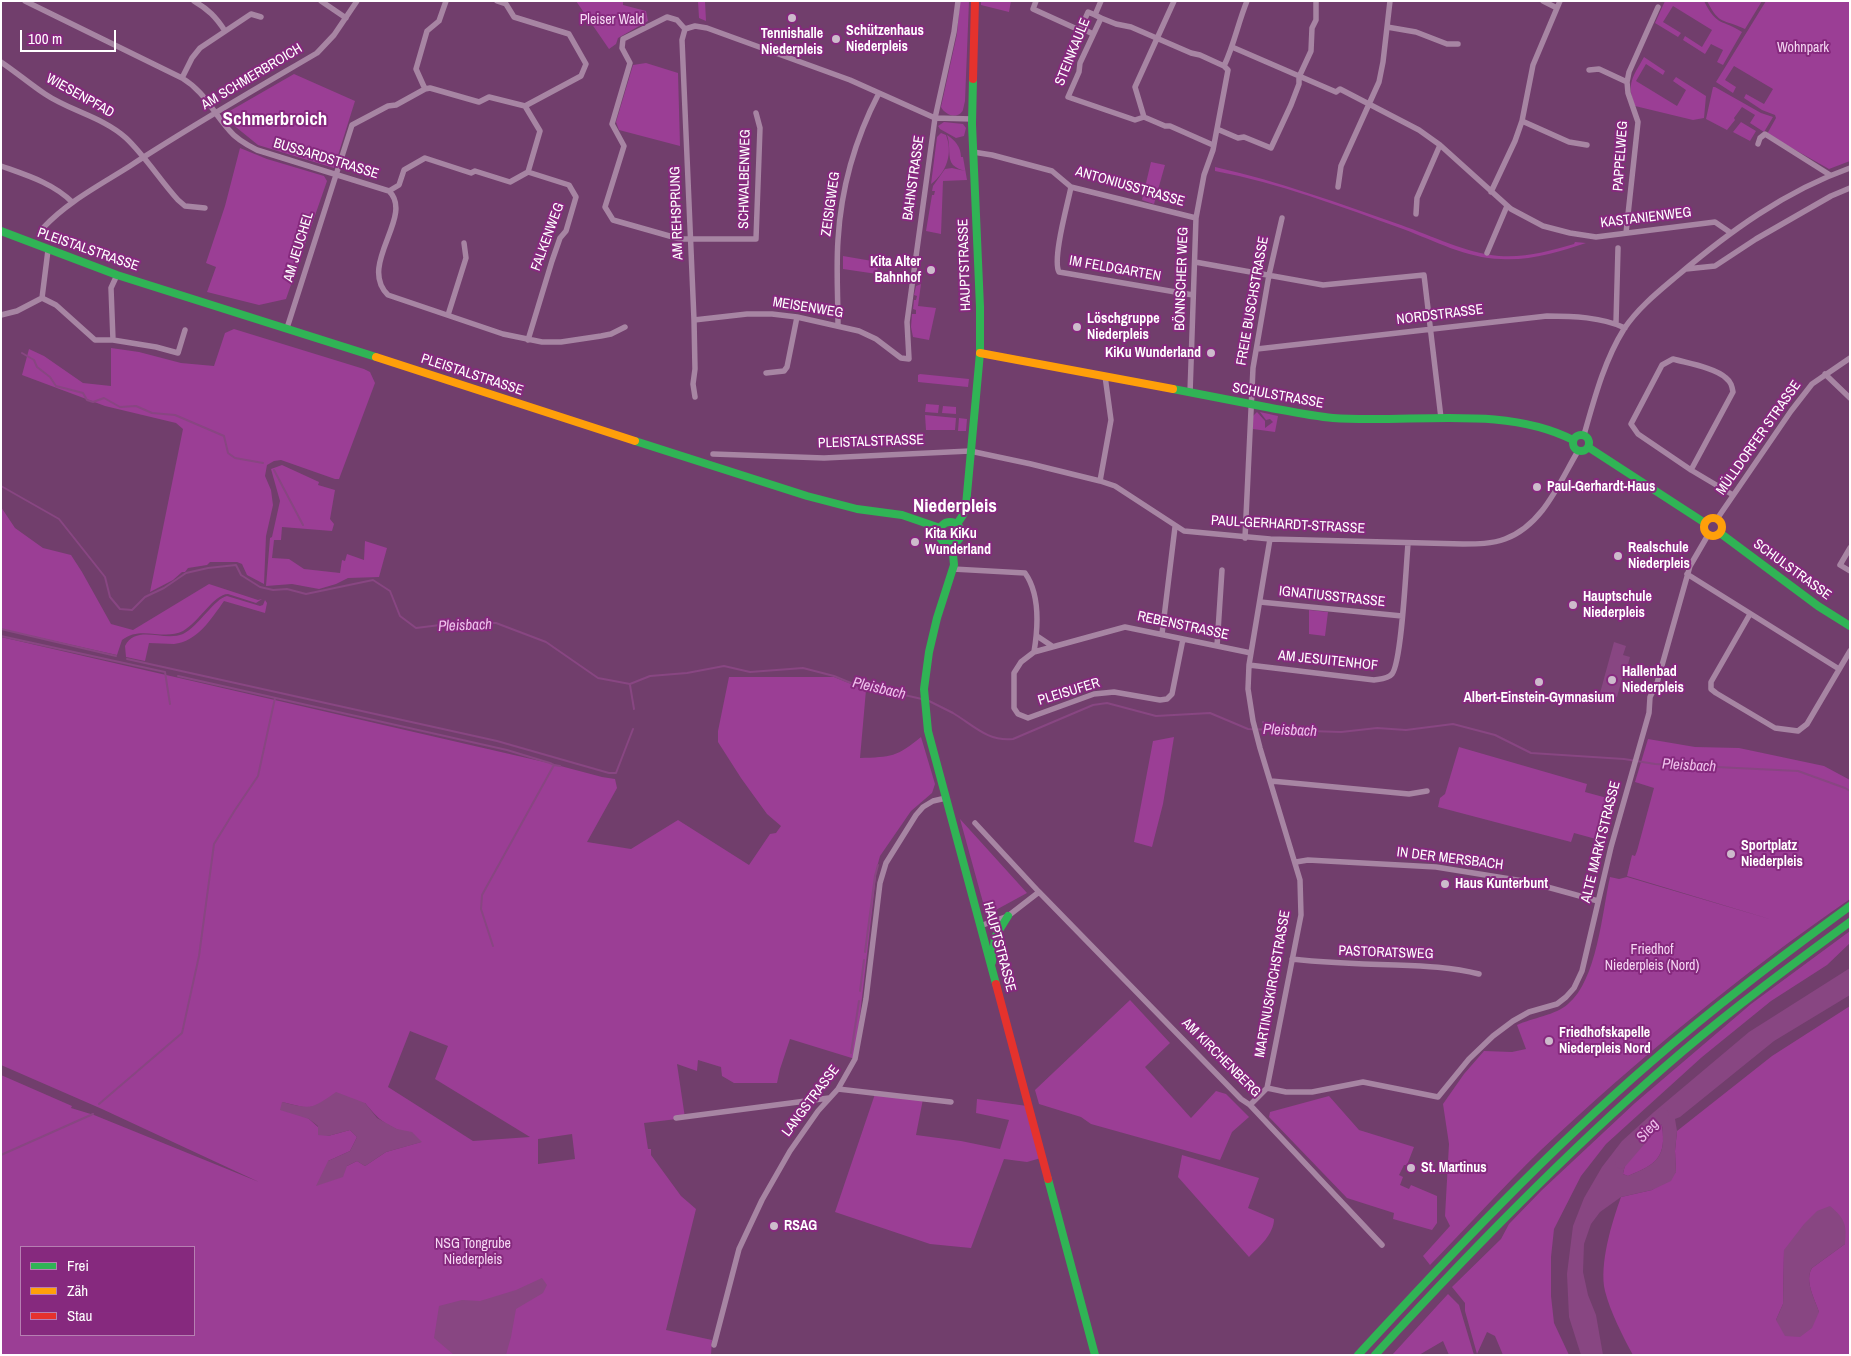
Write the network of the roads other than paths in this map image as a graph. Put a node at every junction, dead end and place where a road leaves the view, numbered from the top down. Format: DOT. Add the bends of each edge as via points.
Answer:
graph roads {
  1 [pos="25,1"];
  2 [pos="194,1"];
  3 [pos="321,1"];
  4 [pos="357,1"];
  5 [pos="446,1"];
  6 [pos="497,1"];
  7 [pos="958,1"];
  8 [pos="975,1"];
  9 [pos="1036,1"];
  10 [pos="1101,1"];
  11 [pos="1174,1"];
  12 [pos="1247,1"];
  13 [pos="1316,1"];
  14 [pos="1390,1"];
  15 [pos="1543,1"];
  16 [pos="1560,1"];
  17 [pos="1658,7"];
  18 [pos="1557,8"];
  19 [pos="261,17"];
  20 [pos="1098,17"];
  21 [pos="346,18"];
  22 [pos="1387,27"];
  23 [pos="1081,28"];
  24 [pos="685,29"];
  25 [pos="225,31"];
  26 [pos="1093,34"];
  27 [pos="1158,38"];
  28 [pos="1458,44"];
  29 [pos="1232,47"];
  30 [pos="1,62"];
  31 [pos="1224,66"];
  32 [pos="1589,70"];
  33 [pos="1299,77"];
  34 [pos="182,78"];
  35 [pos="1627,82"];
  36 [pos="425,89"];
  37 [pos="880,93"];
  38 [pos="1369,103"];
  39 [pos="525,106"];
  40 [pos="215,113"];
  41 [pos="756,113"];
  42 [pos="1144,116"];
  43 [pos="935,118"];
  44 [pos="972,119"];
  45 [pos="1522,121"];
  46 [pos="1217,129"];
  47 [pos="1758,144"];
  48 [pos="1213,145"];
  49 [pos="1440,145"];
  50 [pos="1587,145"];
  51 [pos="973,152"];
  52 [pos="143,157"];
  53 [pos="1,166"];
  54 [pos="1850,168"];
  55 [pos="528,172"];
  56 [pos="335,175"];
  57 [pos="1830,175"];
  58 [pos="1069,185"];
  59 [pos="1338,187"];
  60 [pos="1850,188"];
  61 [pos="389,191"];
  62 [pos="1491,192"];
  63 [pos="72,202"];
  64 [pos="1507,206"];
  65 [pos="205,208"];
  66 [pos="1416,214"];
  67 [pos="1196,218"];
  68 [pos="1282,218"];
  69 [pos="43,228"];
  70 [pos="1,231"];
  71 [pos="1731,232"];
  72 [pos="1626,233"];
  73 [pos="690,240"];
  74 [pos="464,242"];
  75 [pos="1618,248"];
  76 [pos="48,250"];
  77 [pos="1486,253"];
  78 [pos="1195,262"];
  79 [pos="1686,269"];
  80 [pos="117,275"];
  81 [pos="1269,275"];
  82 [pos="1193,295"];
  83 [pos="42,298"];
  84 [pos="1,315"];
  85 [pos="448,315"];
  86 [pos="797,317"];
  87 [pos="694,320"];
  88 [pos="1616,323"];
  89 [pos="838,325"];
  90 [pos="625,327"];
  91 [pos="287,328"];
  92 [pos="1625,328"];
  93 [pos="1434,329"];
  94 [pos="185,330"];
  95 [pos="113,340"];
  96 [pos="528,340"];
  97 [pos="1257,348"];
  98 [pos="980,353"];
  99 [pos="1000,357"];
  100 [pos="1850,358"];
  101 [pos="909,359"];
  102 [pos="766,373"];
  103 [pos="1825,374"];
  104 [pos="1106,376"];
  105 [pos="978,388"];
  106 [pos="1190,393"];
  107 [pos="696,397"];
  108 [pos="1850,398"];
  109 [pos="1250,405"];
  110 [pos="1441,418"];
  111 [pos="1584,435"];
  112 [pos="1573,440"];
  113 [pos="1588,447"];
  114 [pos="1578,451"];
  115 [pos="970,452"];
  116 [pos="713,454"];
  117 [pos="1692,470"];
  118 [pos="1100,481"];
  119 [pos="1733,495"];
  120 [pos="1717,519"];
  121 [pos="1705,522"];
  122 [pos="957,524"];
  123 [pos="1176,526"];
  124 [pos="940,528"];
  125 [pos="1720,533"];
  126 [pos="1708,535"];
  127 [pos="1244,538"];
  128 [pos="1270,539"];
  129 [pos="952,544"];
  130 [pos="1408,544"];
  131 [pos="1850,548"];
  132 [pos="953,569"];
  133 [pos="1222,570"];
  134 [pos="1850,571"];
  135 [pos="1687,574"];
  136 [pos="1260,602"];
  137 [pos="1750,614"];
  138 [pos="1402,616"];
  139 [pos="1850,626"];
  140 [pos="1162,634"];
  141 [pos="1037,636"];
  142 [pos="1183,639"];
  143 [pos="1052,646"];
  144 [pos="1217,646"];
  145 [pos="1850,651"];
  146 [pos="1034,652"];
  147 [pos="1251,653"];
  148 [pos="1249,665"];
  149 [pos="1839,669"];
  150 [pos="1271,781"];
  151 [pos="1427,791"];
  152 [pos="946,798"];
  153 [pos="975,823"];
  154 [pos="1296,862"];
  155 [pos="1040,892"];
  156 [pos="1598,901"];
  157 [pos="1850,906"];
  158 [pos="1008,916"];
  159 [pos="1850,922"];
  160 [pos="980,926"];
  161 [pos="1292,958"];
  162 [pos="992,974"];
  163 [pos="1479,974"];
  164 [pos="1267,1088"];
  165 [pos="838,1089"];
  166 [pos="829,1098"];
  167 [pos="951,1102"];
  168 [pos="1250,1105"];
  169 [pos="676,1118"];
  170 [pos="1382,1244"];
  171 [pos="714,1345"];
  172 [pos="1358,1354"];
  173 [pos="1095,1355"];
  174 [pos="1375,1355"];
  1 -- 34 [label="street, BUSSARDSTRASSE"];
  2 -- 25 [label="street" via="207,8"];
  3 -- 21 [label="street"];
  4 -- 21 [label="street, AM SCHMERBROICH"];
  5 -- 36 [label="street" via="439,21 427,30 416,69"];
  6 -- 39 [label="street" via="506,4 514,17 570,34 586,64 581,76"];
  7 -- 43 [label="street, BAHNSTRASSE"];
  8 -- 44 [label="main road, HAUPTSTRASSE"];
  9 -- 23 [label="street" via="1033,9"];
  10 -- 20 [label="street, STEINKAULE"];
  11 -- 27 [label="street"];
  12 -- 29 [label="street"];
  13 -- 33 [label="street" via="1311,51"];
  14 -- 22 [label="street"];
  15 -- 18 [label="street"];
  16 -- 18 [label="street"];
  17 -- 35 [label="street"];
  18 -- 45 [label="street" via="1533,65"];
  19 -- 25 [label="street" via="252,14"];
  20 -- 23 [label="street" via="1088,12"];
  20 -- 26 [label="street, STEINKAULE"];
  20 -- 27 [label="street"];
  21 -- 40 [label="street, AM SCHMERBROICH" via="317,53"];
  22 -- 28 [label="street" via="1416,32 1447,44"];
  22 -- 38 [label="street" via="1379,82"];
  23 -- 26 [label="street"];
  24 -- 37 [label="street" via="695,26 707,28"];
  24 -- 73 [label="street, AM REHSPRUNG" via="682,40"];
  24 -- 73 [label="street" via="678,20 667,16 623,39 622,48 630,63 612,124 624,146 605,207 614,220"];
  25 -- 34 [label="street" via="200,48"];
  26 -- 42 [label="street, STEINKAULE" via="1068,98 1136,120"];
  27 -- 31 [label="street"];
  27 -- 42 [label="street" via="1135,87"];
  29 -- 31 [label="street"];
  29 -- 33 [label="street, KASTANIENWEG"];
  30 -- 52 [label="street, WIESENPFAD" via="45,94 116,130"];
  31 -- 46 [label="street, BÖNNSCHER WEG" via="1228,70"];
  32 -- 35 [label="street" via="1599,69"];
  33 -- 38 [label="street, KASTANIENWEG" via="1332,91 1340,89"];
  33 -- 46 [label="street" via="1299,84 1271,148"];
  34 -- 40 [label="street, BUSSARDSTRASSE" via="204,95"];
  35 -- 72 [label="street, PAPPELWEG" via="1638,122"];
  36 -- 39 [label="street" via="478,102 489,97"];
  36 -- 56 [label="street, AM JEUCHEL" via="352,126"];
  37 -- 43 [label="street"];
  37 -- 89 [label="street, ZEISIGWEG" via="862,131 846,179 838,242"];
  38 -- 49 [label="street, KASTANIENWEG"];
  38 -- 59 [label="street" via="1341,166"];
  39 -- 55 [label="street" via="540,131"];
  40 -- 52 [label="street, AM SCHMERBROICH"];
  40 -- 56 [label="street, BUSSARDSTRASSE" via="238,139 257,150"];
  41 -- 73 [label="street, SCHWALBENWEG" via="760,128 756,239"];
  42 -- 48 [label="street"];
  43 -- 44 [label="street"];
  43 -- 101 [label="street, BAHNSTRASSE" via="907,322"];
  44 -- 51 [label="main road, HAUPTSTRASSE"];
  45 -- 50 [label="street" via="1569,142"];
  45 -- 62 [label="street"];
  46 -- 48 [label="street, BÖNNSCHER WEG"];
  47 -- 57 [label="street" via="1765,134"];
  48 -- 67 [label="street, BÖNNSCHER WEG"];
  49 -- 62 [label="street, KASTANIENWEG"];
  49 -- 66 [label="street" via="1417,198"];
  51 -- 58 [label="street, ANTONIUSSTRASSE" via="1052,172"];
  51 -- 98 [label="main road, HAUPTSTRASSE"];
  52 -- 63 [label="street, AM SCHMERBROICH"];
  52 -- 65 [label="street" via="185,206"];
  53 -- 63 [label="street" via="53,187"];
  54 -- 57 [label="street"];
  55 -- 61 [label="street" via="510,182 425,158 404,170 399,185"];
  55 -- 96 [label="street, FALKENWEG" via="569,184 576,197"];
  56 -- 61 [label="street, BUSSARDSTRASSE"];
  56 -- 91 [label="street, AM JEUCHEL"];
  57 -- 71 [label="street" via="1785,197"];
  58 -- 67 [label="street, ANTONIUSSTRASSE"];
  58 -- 82 [label="street, IM FELDGARTEN" via="1056,267 1059,272"];
  60 -- 79 [label="street" via="1764,234 1715,266"];
  61 -- 85 [label="street, BUSSARDSTRASSE" via="395,201 396,213 378,269 381,287 398,300"];
  62 -- 64 [label="street, KASTANIENWEG"];
  63 -- 69 [label="street, AM SCHMERBROICH"];
  64 -- 72 [label="street, KASTANIENWEG" via="1557,230 1596,237"];
  64 -- 77 [label="street"];
  67 -- 78 [label="street, BÖNNSCHER WEG"];
  68 -- 81 [label="street, FREIE BUSCHSTRASSE"];
  70 -- 76 [label="main road, PLEISTALSTRASSE"];
  71 -- 72 [label="street, KASTANIENWEG" via="1715,222"];
  71 -- 79 [label="street"];
  73 -- 87 [label="street, AM REHSPRUNG"];
  74 -- 85 [label="street" via="466,258"];
  75 -- 88 [label="street"];
  76 -- 80 [label="main road, PLEISTALSTRASSE"];
  76 -- 83 [label="street"];
  78 -- 81 [label="street"];
  78 -- 82 [label="street, BÖNNSCHER WEG"];
  79 -- 92 [label="street" via="1648,301"];
  80 -- 91 [label="main road, PLEISTALSTRASSE"];
  80 -- 95 [label="street" via="111,288"];
  81 -- 93 [label="street" via="1323,285 1424,275"];
  81 -- 97 [label="street, FREIE BUSCHSTRASSE"];
  82 -- 106 [label="street, BÖNNSCHER WEG"];
  83 -- 84 [label="street"];
  83 -- 95 [label="street" via="56,305 95,340"];
  85 -- 96 [label="street, BUSSARDSTRASSE"];
  86 -- 87 [label="street, MEISENWEG" via="746,314"];
  86 -- 89 [label="street, MEISENWEG"];
  86 -- 102 [label="street" via="787,367 784,371"];
  87 -- 107 [label="street, AM REHSPRUNG" via="693,384"];
  88 -- 92 [label="street, NORDSTRASSE"];
  88 -- 93 [label="street, NORDSTRASSE" via="1572,316 1547,316"];
  89 -- 101 [label="street, MEISENWEG" via="876,339 901,358"];
  90 -- 96 [label="street, BUSSARDSTRASSE" via="611,334 561,342"];
  91 -- 124 [label="main road, PLEISTALSTRASSE" via="807,496 902,515"];
  92 -- 111 [label="street" via="1598,388"];
  93 -- 97 [label="street, NORDSTRASSE"];
  93 -- 110 [label="street"];
  94 -- 95 [label="street" via="178,352"];
  97 -- 109 [label="street, FREIE BUSCHSTRASSE"];
  98 -- 99 [label="main road, SCHULSTRASSE"];
  98 -- 105 [label="main road, HAUPTSTRASSE"];
  99 -- 104 [label="main road, SCHULSTRASSE"];
  99 -- 105 [label="main road" via="987,360"];
  100 -- 103 [label="street, MÜLLDORFER STRASSE"];
  103 -- 108 [label="street"];
  103 -- 119 [label="street, MÜLLDORFER STRASSE" via="1799,400"];
  104 -- 106 [label="main road, SCHULSTRASSE"];
  104 -- 118 [label="street" via="1111,420"];
  105 -- 115 [label="main road, HAUPTSTRASSE"];
  106 -- 109 [label="main road, SCHULSTRASSE"];
  109 -- 110 [label="main road, SCHULSTRASSE" via="1341,419"];
  109 -- 127 [label="street, FREIE BUSCHSTRASSE"];
  110 -- 112 [label="main road, SCHULSTRASSE" via="1521,422 1551,429"];
  111 -- 112 [label="main road"];
  111 -- 113 [label="main road" via="1588,439"];
  112 -- 114 [label="main road"];
  113 -- 114 [label="main road" via="1583,452"];
  113 -- 121 [label="main road"];
  114 -- 130 [label="street, PAUL-GERHARDT-STRASSE" via="1543,510 1519,532 1487,543"];
  115 -- 116 [label="street, PLEISTALSTRASSE" via="824,458"];
  115 -- 118 [label="street, PAUL-GERHARDT-STRASSE"];
  115 -- 122 [label="main road, HAUPTSTRASSE" via="966,505"];
  117 -- 117 [label="street" via="1638,434 1631,424 1662,365 1673,359 1721,374 1731,383 1733,392"];
  117 -- 119 [label="street"];
  118 -- 123 [label="street, PAUL-GERHARDT-STRASSE" via="1125,492"];
  119 -- 120 [label="street, MÜLLDORFER STRASSE"];
  120 -- 121 [label="main road"];
  120 -- 125 [label="main road" via="1722,526"];
  121 -- 126 [label="main road" via="1704,531"];
  122 -- 124 [label="main road" via="948,522"];
  122 -- 129 [label="main road" via="961,530 960,538"];
  123 -- 127 [label="street, PAUL-GERHARDT-STRASSE" via="1184,531"];
  123 -- 140 [label="street"];
  124 -- 129 [label="main road" via="942,541"];
  125 -- 126 [label="main road"];
  125 -- 139 [label="main road, SCHULSTRASSE"];
  126 -- 135 [label="street, ALTE MARKTSTRASSE"];
  127 -- 128 [label="street, PAUL-GERHARDT-STRASSE"];
  128 -- 130 [label="street, PAUL-GERHARDT-STRASSE"];
  128 -- 136 [label="street, MARTINUSKIRCHSTRASSE"];
  129 -- 132 [label="main road, HAUPTSTRASSE"];
  130 -- 138 [label="street, AM JESUITENHOF"];
  131 -- 134 [label="street" via="1840,565"];
  132 -- 141 [label="street" via="1025,573 1036,604"];
  132 -- 152 [label="main road, HAUPTSTRASSE" via="935,624 924,689 931,746"];
  133 -- 144 [label="street"];
  135 -- 137 [label="street"];
  135 -- 156 [label="street, ALTE MARKTSTRASSE" via="1657,683 1650,697 1649,712"];
  136 -- 138 [label="street, IGNATIUSSTRASSE"];
  136 -- 147 [label="street, MARTINUSKIRCHSTRASSE"];
  137 -- 149 [label="street"];
  137 -- 149 [label="street" via="1711,682 1711,689 1716,694 1774,728 1798,731 1806,724"];
  138 -- 148 [label="street, AM JESUITENHOF" via="1395,664 1392,674 1384,679"];
  140 -- 142 [label="street, REBENSTRASSE"];
  140 -- 143 [label="street, REBENSTRASSE" via="1125,627"];
  141 -- 143 [label="street"];
  141 -- 146 [label="street"];
  142 -- 144 [label="street, REBENSTRASSE"];
  142 -- 146 [label="street, PLEISUFER" via="1172,694 1167,699 1114,692 1094,694 1028,718 1018,714 1014,708 1014,672"];
  143 -- 146 [label="street, REBENSTRASSE"];
  144 -- 147 [label="street, REBENSTRASSE"];
  145 -- 149 [label="street"];
  147 -- 148 [label="street, MARTINUSKIRCHSTRASSE"];
  148 -- 150 [label="street, MARTINUSKIRCHSTRASSE" via="1248,689 1253,721"];
  150 -- 151 [label="street" via="1409,794"];
  150 -- 154 [label="street, MARTINUSKIRCHSTRASSE"];
  152 -- 160 [label="main road, HAUPTSTRASSE"];
  152 -- 165 [label="street, LANGSTRASSE" via="933,801 916,814 886,863 880,883 855,1059"];
  153 -- 155 [label="street, AM KIRCHENBERG"];
  154 -- 156 [label="street, IN DER MERSBACH" via="1436,868 1529,882"];
  154 -- 161 [label="street, MARTINUSKIRCHSTRASSE" via="1301,914"];
  155 -- 158 [label="street"];
  155 -- 168 [label="street, AM KIRCHENBERG"];
  156 -- 164 [label="street, ALTE MARKTSTRASSE" via="1582,971 1574,988 1557,1004 1529,1012 1493,1036 1438,1097 1363,1082 1312,1092"];
  157 -- 172 [label="main road" via="1786,953 1650,1064 1482,1224"];
  158 -- 160 [label="street"];
  158 -- 162 [label="main road" via="993,943"];
  159 -- 174 [label="main road" via="1658,1072 1511,1212"];
  160 -- 162 [label="main road, HAUPTSTRASSE"];
  161 -- 163 [label="street, PASTORATSWEG" via="1323,963 1430,966"];
  161 -- 164 [label="street, MARTINUSKIRCHSTRASSE"];
  162 -- 173 [label="main road, HAUPTSTRASSE"];
  164 -- 168 [label="street"];
  165 -- 166 [label="street, LANGSTRASSE"];
  165 -- 167 [label="street"];
  166 -- 169 [label="street"];
  166 -- 171 [label="street, LANGSTRASSE" via="790,1151 739,1249"];
  168 -- 170 [label="street, AM KIRCHENBERG"];
}
